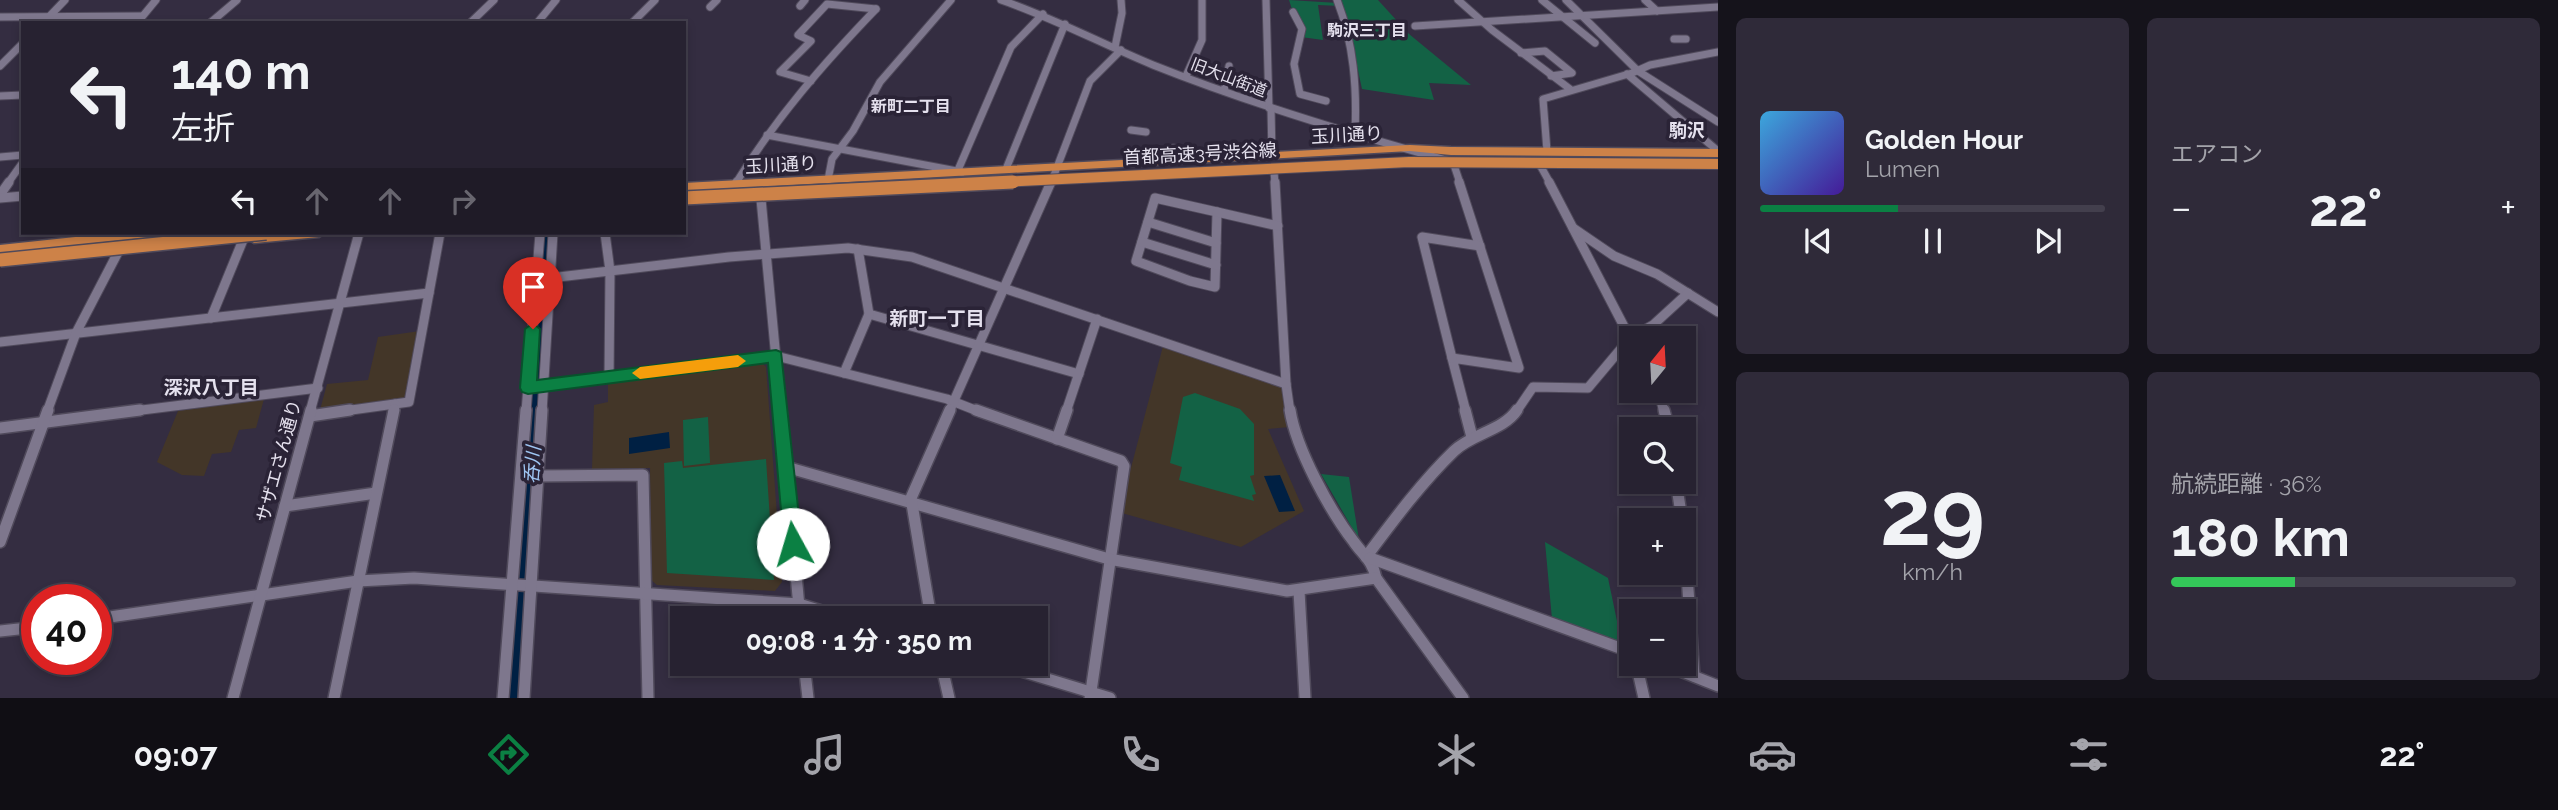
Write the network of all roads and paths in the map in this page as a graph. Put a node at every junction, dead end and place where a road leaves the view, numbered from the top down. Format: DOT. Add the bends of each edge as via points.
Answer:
graph roads {
  1 [pos="65,0"];
  2 [pos="156,0"];
  3 [pos="237,0"];
  4 [pos="494,0"];
  5 [pos="556,0"];
  6 [pos="655,0"];
  7 [pos="717,0"];
  8 [pos="951,0"];
  9 [pos="1001,0"];
  10 [pos="1121,0"];
  11 [pos="1202,0"];
  12 [pos="1266,0"];
  13 [pos="1337,0"];
  14 [pos="1458,0"];
  15 [pos="1542,0"];
  16 [pos="1566,0"];
  17 [pos="1645,0"];
  18 [pos="710,7"];
  19 [pos="1718,7"];
  20 [pos="1657,11"];
  21 [pos="1293,12"];
  22 [pos="1043,14"];
  23 [pos="1582,15"];
  24 [pos="50,16"];
  25 [pos="0,17"];
  26 [pos="1562,17"];
  27 [pos="140,19"];
  28 [pos="45,21"];
  29 [pos="212,21"];
  30 [pos="472,21"];
  31 [pos="539,21"];
  32 [pos="634,21"];
  33 [pos="1482,21"];
  34 [pos="1065,24"];
  35 [pos="1415,26"];
  36 [pos="1674,39"];
  37 [pos="1686,39"];
  38 [pos="1595,43"];
  39 [pos="21,45"];
  40 [pos="1118,49"];
  41 [pos="1718,51"];
  42 [pos="1521,53"];
  43 [pos="21,55"];
  44 [pos="0,57"];
  45 [pos="10,57"];
  46 [pos="0,66"];
  47 [pos="1229,66"];
  48 [pos="1638,71"];
  49 [pos="1627,74"];
  50 [pos="1186,76"];
  51 [pos="1551,76"];
  52 [pos="811,80"];
  53 [pos="1570,89"];
  54 [pos="1224,91"];
  55 [pos="21,95"];
  56 [pos="0,96"];
  57 [pos="1326,101"];
  58 [pos="1270,108"];
  59 [pos="1718,122"];
  60 [pos="1131,130"];
  61 [pos="1146,132"];
  62 [pos="1355,134"];
  63 [pos="766,135"];
  64 [pos="1384,145"];
  65 [pos="839,148"];
  66 [pos="1173,148"];
  67 [pos="1404,149"];
  68 [pos="1547,151"];
  69 [pos="1190,152"];
  70 [pos="1718,154"];
  71 [pos="21,155"];
  72 [pos="1272,156"];
  73 [pos="0,157"];
  74 [pos="1453,162"];
  75 [pos="21,165"];
  76 [pos="1540,165"];
  77 [pos="1718,166"];
  78 [pos="1058,167"];
  79 [pos="1006,169"];
  80 [pos="960,171"];
  81 [pos="1274,172"];
  82 [pos="828,180"];
  83 [pos="1050,183"];
  84 [pos="735,185"];
  85 [pos="686,189"];
  86 [pos="686,189"];
  87 [pos="21,196"];
  88 [pos="0,197"];
  89 [pos="761,199"];
  90 [pos="686,201"];
  91 [pos="686,201"];
  92 [pos="1217,212"];
  93 [pos="1148,222"];
  94 [pos="1570,225"];
  95 [pos="1278,226"];
  96 [pos="120,235"];
  97 [pos="127,235"];
  98 [pos="175,235"];
  99 [pos="248,235"];
  100 [pos="297,235"];
  101 [pos="358,235"];
  102 [pos="440,235"];
  103 [pos="540,235"];
  104 [pos="553,235"];
  105 [pos="606,235"];
  106 [pos="243,240"];
  107 [pos="1142,242"];
  108 [pos="1216,243"];
  109 [pos="1480,247"];
  110 [pos="858,250"];
  111 [pos="0,251"];
  112 [pos="118,253"];
  113 [pos="765,256"];
  114 [pos="0,263"];
  115 [pos="1216,265"];
  116 [pos="611,271"];
  117 [pos="550,278"];
  118 [pos="1005,288"];
  119 [pos="429,293"];
  120 [pos="1688,293"];
  121 [pos="340,303"];
  122 [pos="1716,311"];
  123 [pos="869,314"];
  124 [pos="211,318"];
  125 [pos="1097,319"];
  126 [pos="1628,326"];
  127 [pos="1651,326"];
  128 [pos="76,333"];
  129 [pos="0,342"];
  130 [pos="979,344"];
  131 [pos="1619,354"];
  132 [pos="776,356"];
  133 [pos="1452,358"];
  134 [pos="844,373"];
  135 [pos="1079,374"];
  136 [pos="609,377"];
  137 [pos="1286,384"];
  138 [pos="543,386"];
  139 [pos="318,388"];
  140 [pos="528,388"];
  141 [pos="954,402"];
  142 [pos="395,404"];
  143 [pos="310,416"];
  144 [pos="43,423"];
  145 [pos="0,428"];
  146 [pos="1472,438"];
  147 [pos="1057,439"];
  148 [pos="786,467"];
  149 [pos="538,476"];
  150 [pos="376,493"];
  151 [pos="911,502"];
  152 [pos="285,506"];
  153 [pos="5,517"];
  154 [pos="0,542"];
  155 [pos="1366,557"];
  156 [pos="1109,559"];
  157 [pos="1376,578"];
  158 [pos="358,581"];
  159 [pos="1688,585"];
  160 [pos="521,586"];
  161 [pos="1299,591"];
  162 [pos="260,596"];
  163 [pos="647,596"];
  164 [pos="799,604"];
  165 [pos="805,606"];
  166 [pos="929,606"];
  167 [pos="112,617"];
  168 [pos="21,628"];
  169 [pos="0,631"];
  170 [pos="1619,648"];
  171 [pos="805,676"];
  172 [pos="944,676"];
  173 [pos="1034,676"];
  174 [pos="1639,676"];
  175 [pos="1694,677"];
  176 [pos="1718,686"];
  177 [pos="1090,695"];
  178 [pos="233,698"];
  179 [pos="334,698"];
  180 [pos="503,698"];
  181 [pos="524,698"];
  182 [pos="649,698"];
  183 [pos="808,698"];
  184 [pos="948,698"];
  185 [pos="1110,698"];
  186 [pos="1305,698"];
  187 [pos="1463,698"];
  188 [pos="1644,698"];
  1 -- 24 [label="street"];
  2 -- 27 [label="street"];
  3 -- 29 [label="street"];
  4 -- 30 [label="street"];
  5 -- 31 [label="street"];
  6 -- 32 [label="street"];
  7 -- 18 [label="street"];
  8 -- 65 [label="street" via="880,82"];
  9 -- 22 [label="street, 旧大山街道"];
  10 -- 40 [label="street"];
  11 -- 50 [label="street" via="1203,39"];
  12 -- 58 [label="street"];
  13 -- 62 [label="street" via="1357,91"];
  14 -- 33 [label="street"];
  15 -- 26 [label="street"];
  16 -- 23 [label="street"];
  17 -- 20 [label="street"];
  19 -- 20 [label="street"];
  20 -- 23 [label="street"];
  21 -- 57 [label="street" via="1302,29 1294,64 1300,94"];
  22 -- 34 [label="street, 旧大山街道"];
  22 -- 80 [label="street" via="1010,47"];
  23 -- 26 [label="street"];
  23 -- 48 [label="street"];
  24 -- 25 [label="street"];
  24 -- 27 [label="street"];
  24 -- 28 [label="street"];
  26 -- 33 [label="street"];
  26 -- 38 [label="street"];
  33 -- 35 [label="street"];
  33 -- 42 [label="street"];
  34 -- 40 [label="street, 旧大山街道"];
  34 -- 79 [label="street"];
  36 -- 37 [label="street"];
  39 -- 45 [label="street"];
  40 -- 50 [label="street, 旧大山街道"];
  40 -- 78 [label="street" via="1090,81"];
  41 -- 48 [label="street"];
  42 -- 51 [label="street"];
  42 -- 51 [label="street" via="1545,51 1572,73"];
  43 -- 45 [label="street"];
  44 -- 45 [label="street"];
  45 -- 46 [label="street"];
  47 -- 54 [label="street"];
  48 -- 49 [label="street"];
  48 -- 59 [label="street"];
  49 -- 53 [label="street"];
  49 -- 70 [label="street"];
  50 -- 54 [label="street, 旧大山街道"];
  51 -- 53 [label="street"];
  52 -- 52 [label="street" via="876,9 827,4 821,9 798,35 811,41 780,72"];
  52 -- 63 [label="street"];
  53 -- 68 [label="street" via="1543,99"];
  54 -- 58 [label="street, 旧大山街道"];
  55 -- 56 [label="street"];
  58 -- 62 [label="street, 旧大山街道"];
  58 -- 72 [label="street"];
  60 -- 61 [label="street"];
  62 -- 64 [label="street, 旧大山街道"];
  63 -- 65 [label="street"];
  63 -- 84 [label="street"];
  64 -- 67 [label="highway, 玉川通り"];
  64 -- 72 [label="highway, 玉川通り"];
  65 -- 80 [label="street"];
  65 -- 82 [label="street"];
  66 -- 69 [label="street"];
  67 -- 68 [label="highway, 玉川通り"];
  67 -- 74 [label="street"];
  68 -- 70 [label="highway, 玉川通り"];
  70 -- 85 [label="highway, 首都高速3号渋谷線" via="1405,155"];
  71 -- 73 [label="street"];
  72 -- 78 [label="highway, 玉川通り"];
  74 -- 76 [label="highway, 玉川通り"];
  74 -- 81 [label="highway, 玉川通り"];
  74 -- 109 [label="street"];
  75 -- 88 [label="street"];
  76 -- 77 [label="highway, 玉川通り"];
  76 -- 94 [label="street"];
  77 -- 90 [label="highway, 首都高速3号渋谷線, bridge" via="1409,162"];
  78 -- 79 [label="highway, 玉川通り"];
  78 -- 83 [label="street"];
  79 -- 80 [label="highway, 玉川通り"];
  80 -- 82 [label="highway, 玉川通り"];
  81 -- 83 [label="highway, 玉川通り"];
  81 -- 95 [label="street"];
  82 -- 84 [label="highway, 玉川通り"];
  83 -- 89 [label="highway, 玉川通り"];
  83 -- 118 [label="street"];
  84 -- 86 [label="highway, 玉川通り"];
  87 -- 88 [label="street"];
  89 -- 91 [label="highway, 玉川通り"];
  89 -- 113 [label="street"];
  92 -- 93 [label="street" via="1155,198"];
  92 -- 95 [label="street"];
  92 -- 108 [label="street"];
  93 -- 107 [label="street"];
  93 -- 108 [label="street"];
  94 -- 120 [label="street" via="1614,256"];
  94 -- 126 [label="street"];
  95 -- 137 [label="street"];
  96 -- 111 [label="highway"];
  97 -- 112 [label="street"];
  98 -- 111 [label="highway"];
  99 -- 114 [label="highway, bridge"];
  100 -- 106 [label="highway"];
  101 -- 121 [label="street, サザエさん通り"];
  102 -- 119 [label="street"];
  103 -- 140 [label="street"];
  104 -- 117 [label="street"];
  105 -- 116 [label="street"];
  106 -- 112 [label="highway"];
  106 -- 124 [label="street"];
  107 -- 115 [label="street"];
  107 -- 115 [label="street" via="1136,261 1190,281 1215,287"];
  108 -- 115 [label="street"];
  109 -- 133 [label="street" via="1422,237"];
  109 -- 133 [label="street" via="1519,368"];
  110 -- 113 [label="street" via="848,247"];
  110 -- 118 [label="street" via="912,257"];
  110 -- 123 [label="street"];
  112 -- 114 [label="highway"];
  112 -- 128 [label="street"];
  113 -- 116 [label="street"];
  113 -- 132 [label="street"];
  116 -- 117 [label="street"];
  116 -- 136 [label="street"];
  117 -- 138 [label="street"];
  118 -- 125 [label="street"];
  118 -- 130 [label="street"];
  119 -- 121 [label="street"];
  119 -- 142 [label="street" via="409,402"];
  120 -- 122 [label="street"];
  120 -- 127 [label="street"];
  121 -- 124 [label="street"];
  121 -- 139 [label="street, サザエさん通り"];
  123 -- 130 [label="street"];
  123 -- 134 [label="street"];
  124 -- 128 [label="street"];
  125 -- 135 [label="street"];
  125 -- 137 [label="street"];
  128 -- 129 [label="street"];
  128 -- 144 [label="street"];
  130 -- 135 [label="street"];
  130 -- 141 [label="street"];
  131 -- 146 [label="street" via="1588,388 1533,387 1512,418"];
  132 -- 134 [label="street"];
  132 -- 136 [label="street"];
  132 -- 148 [label="street"];
  133 -- 146 [label="street"];
  134 -- 141 [label="street"];
  135 -- 147 [label="street"];
  136 -- 138 [label="street"];
  137 -- 155 [label="street" via="1293,429 1330,505"];
  138 -- 140 [label="street"];
  138 -- 149 [label="street"];
  139 -- 143 [label="street, サザエさん通り"];
  139 -- 144 [label="street"];
  140 -- 160 [label="street"];
  141 -- 147 [label="street"];
  141 -- 151 [label="street"];
  142 -- 143 [label="street"];
  142 -- 150 [label="street"];
  143 -- 152 [label="street, サザエさん通り"];
  144 -- 145 [label="street"];
  144 -- 153 [label="street"];
  146 -- 155 [label="street" via="1454,451"];
  147 -- 156 [label="street" via="1121,461 1124,466"];
  148 -- 151 [label="street"];
  148 -- 164 [label="street"];
  149 -- 160 [label="street"];
  149 -- 163 [label="street" via="643,475"];
  150 -- 152 [label="street"];
  150 -- 158 [label="street"];
  151 -- 156 [label="street"];
  151 -- 166 [label="street"];
  152 -- 162 [label="street, サザエさん通り"];
  153 -- 154 [label="street"];
  155 -- 157 [label="street" via="1374,565"];
  155 -- 170 [label="street"];
  156 -- 161 [label="street"];
  156 -- 177 [label="street"];
  157 -- 161 [label="street"];
  157 -- 187 [label="street"];
  158 -- 160 [label="street" via="414,578"];
  158 -- 162 [label="street"];
  158 -- 179 [label="street"];
  159 -- 175 [label="street"];
  160 -- 163 [label="street"];
  160 -- 180 [label="street"];
  160 -- 181 [label="street"];
  161 -- 186 [label="street"];
  162 -- 167 [label="street"];
  162 -- 178 [label="street, サザエさん通り"];
  163 -- 164 [label="street"];
  163 -- 182 [label="street"];
  164 -- 165 [label="street"];
  168 -- 169 [label="street"];
  171 -- 183 [label="street"];
  172 -- 184 [label="street"];
  173 -- 177 [label="street"];
  174 -- 188 [label="street"];
  175 -- 176 [label="street"];
  177 -- 185 [label="street"];
}
